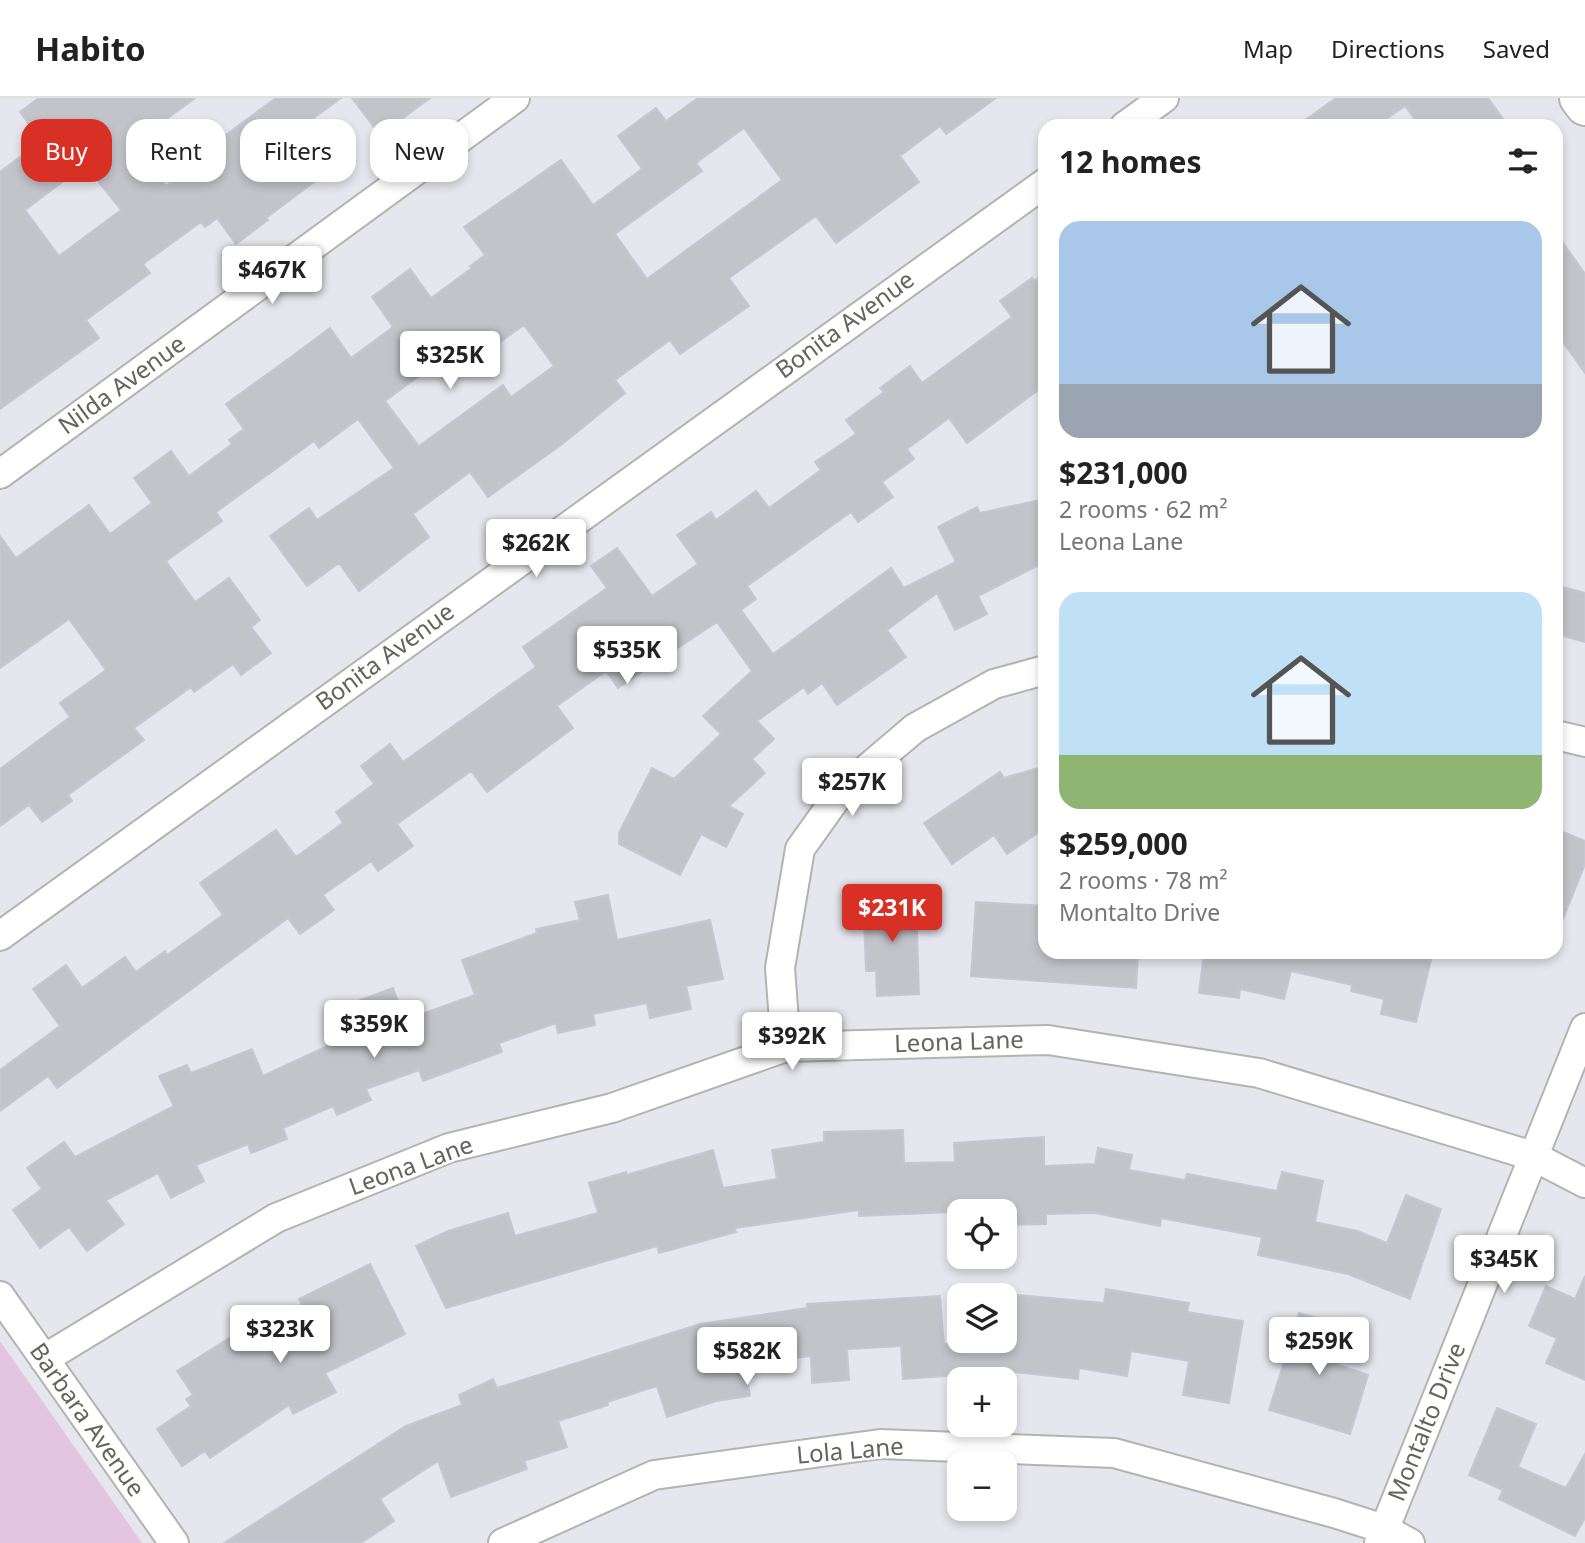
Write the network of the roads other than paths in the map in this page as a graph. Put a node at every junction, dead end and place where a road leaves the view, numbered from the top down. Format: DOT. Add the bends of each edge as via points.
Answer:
graph roads {
  1 [pos="516,98"];
  2 [pos="1164,98"];
  3 [pos="1579,98"];
  4 [pos="1585,106"];
  5 [pos="1135,119"];
  6 [pos="1038,188"];
  7 [pos="0,474"];
  8 [pos="1038,672"];
  9 [pos="1563,737"];
  10 [pos="1585,742"];
  11 [pos="0,936"];
  12 [pos="1585,1028"];
  13 [pos="786,1048"];
  14 [pos="1533,1156"];
  15 [pos="1585,1183"];
  16 [pos="0,1296"];
  17 [pos="44,1359"];
  18 [pos="1382,1536"];
  19 [pos="174,1543"];
  20 [pos="503,1543"];
  21 [pos="1410,1543"];
  1 -- 7 [label="street, Nilda Avenue"];
  2 -- 5 [label="street"];
  3 -- 4 [label="main road"];
  6 -- 11 [label="street, Bonita Avenue"];
  8 -- 13 [label="street" via="994,684 915,728 842,790 800,849 780,968"];
  9 -- 10 [label="street"];
  12 -- 14 [label="street, Montalto Drive"];
  13 -- 14 [label="street, Leona Lane" via="1048,1040 1259,1073"];
  13 -- 17 [label="street, Leona Lane" via="612,1108 449,1147 276,1218"];
  14 -- 15 [label="street, Leona Lane"];
  14 -- 18 [label="street, Montalto Drive"];
  16 -- 17 [label="street, Barbara Avenue"];
  17 -- 19 [label="street, Barbara Avenue"];
  18 -- 20 [label="street, Lola Lane" via="1114,1453 880,1444 654,1475"];
  18 -- 21 [label="street, Lola Lane"];
}
